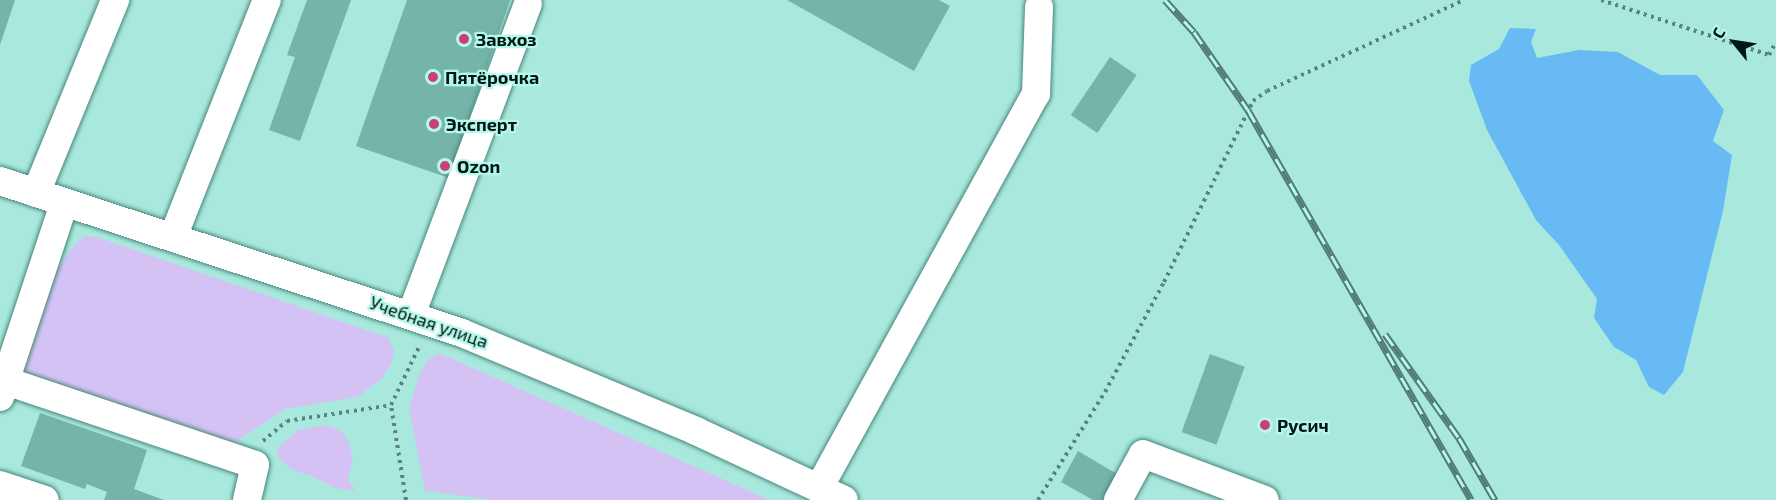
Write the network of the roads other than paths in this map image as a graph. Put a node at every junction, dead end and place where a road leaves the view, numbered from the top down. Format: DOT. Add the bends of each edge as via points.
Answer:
graph roads {
  1 [pos="115,0"];
  2 [pos="267,0"];
  3 [pos="528,4"];
  4 [pos="1039,7"];
  5 [pos="0,181"];
  6 [pos="36,193"];
  7 [pos="64,202"];
  8 [pos="173,237"];
  9 [pos="421,318"];
  10 [pos="2,386"];
  11 [pos="0,485"];
  12 [pos="832,494"];
  13 [pos="45,500"];
  14 [pos="247,500"];
  15 [pos="1118,500"];
  16 [pos="1265,500"];
  1 -- 6 [label="street"];
  2 -- 8 [label="street"];
  3 -- 9 [label="street"];
  4 -- 12 [label="street" via="1036,94"];
  5 -- 6 [label="street, Учебная улица"];
  6 -- 7 [label="street, Учебная улица"];
  7 -- 8 [label="street, Учебная улица"];
  7 -- 10 [label="street"];
  8 -- 9 [label="street, Учебная улица"];
  9 -- 12 [label="street, Учебная улица" via="519,355"];
  10 -- 14 [label="street" via="255,465"];
  11 -- 13 [label="street"];
  15 -- 16 [label="street" via="1143,454"];
}
